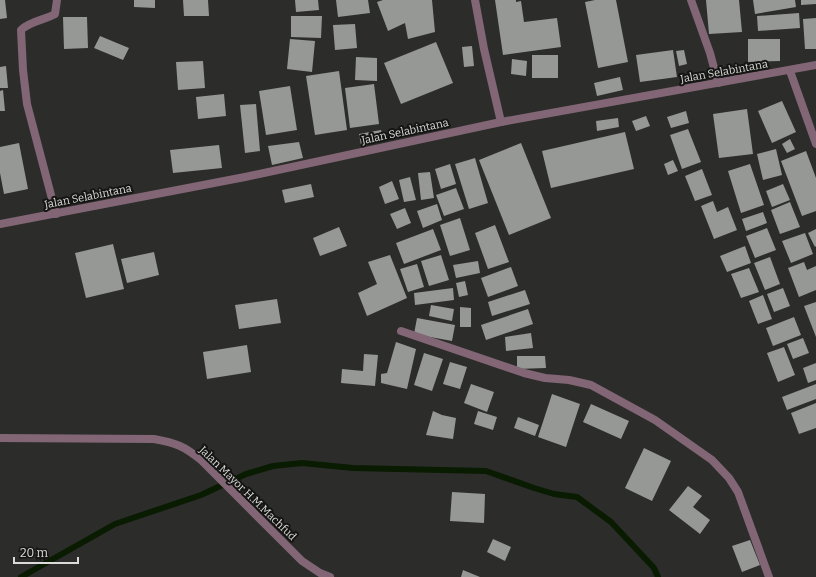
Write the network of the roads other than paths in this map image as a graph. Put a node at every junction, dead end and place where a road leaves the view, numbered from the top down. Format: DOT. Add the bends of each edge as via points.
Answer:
graph roads {
  1 [pos="57,0"];
  2 [pos="475,0"];
  3 [pos="690,0"];
  4 [pos="816,65"];
  5 [pos="790,70"];
  6 [pos="718,83"];
  7 [pos="500,122"];
  8 [pos="816,144"];
  9 [pos="56,214"];
  10 [pos="0,224"];
  11 [pos="401,331"];
  12 [pos="0,438"];
  13 [pos="330,577"];
  14 [pos="769,577"];
  1 -- 9 [label="street" via="55,14 21,30 27,104"];
  2 -- 7 [label="street"];
  3 -- 6 [label="street" via="710,53"];
  4 -- 5 [label="street, Jalan Selabintana"];
  5 -- 6 [label="street, Jalan Selabintana"];
  5 -- 8 [label="street"];
  6 -- 7 [label="street, Jalan Selabintana"];
  7 -- 9 [label="street, Jalan Selabintana" via="245,177"];
  9 -- 10 [label="street, Jalan Selabintana"];
  11 -- 14 [label="street" via="524,373 591,385 655,420 712,460 729,478 738,492"];
  12 -- 13 [label="street, Jalan Mayor H.M.Machfud" via="154,439 172,442 201,460 302,561"];
}
